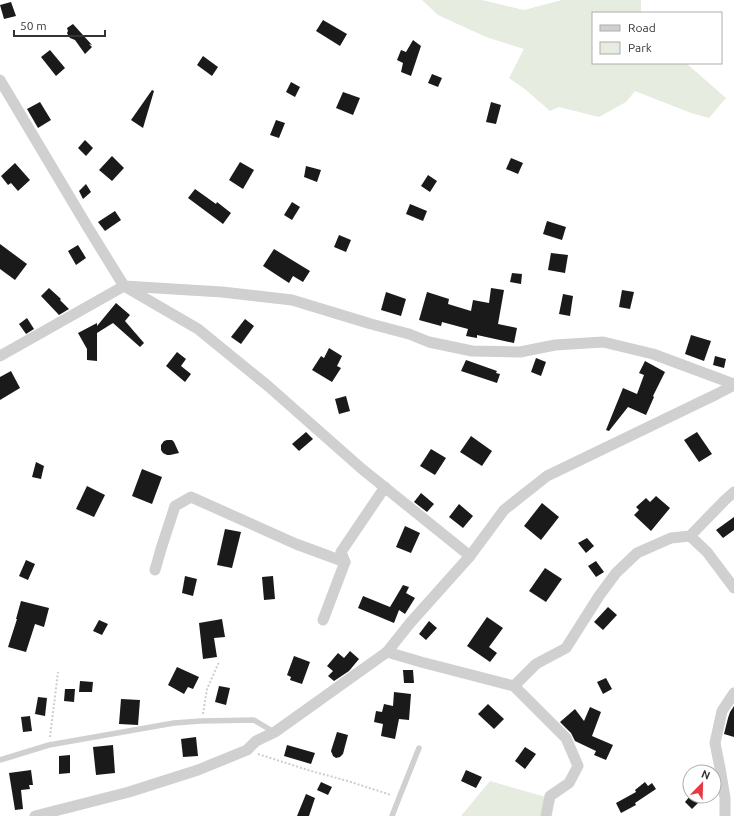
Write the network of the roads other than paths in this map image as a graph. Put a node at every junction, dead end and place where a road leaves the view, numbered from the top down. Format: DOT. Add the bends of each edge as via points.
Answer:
graph roads {
  1 [pos="0,80"];
  2 [pos="124,286"];
  3 [pos="0,356"];
  4 [pos="734,385"];
  5 [pos="385,488"];
  6 [pos="734,492"];
  7 [pos="690,536"];
  8 [pos="470,556"];
  9 [pos="345,562"];
  10 [pos="155,570"];
  11 [pos="734,588"];
  12 [pos="323,620"];
  13 [pos="387,652"];
  14 [pos="514,686"];
  15 [pos="734,693"];
  16 [pos="275,732"];
  17 [pos="419,748"];
  18 [pos="0,760"];
  19 [pos="35,816"];
  20 [pos="392,816"];
  21 [pos="546,816"];
  22 [pos="725,816"];
  1 -- 2 [label="street"];
  2 -- 3 [label="street"];
  2 -- 4 [label="street" via="222,292 292,300 429,342 472,352 520,352 555,345 603,342 653,354"];
  2 -- 5 [label="street" via="198,329"];
  4 -- 8 [label="street" via="547,476 504,510"];
  5 -- 8 [label="street"];
  5 -- 9 [label="street" via="341,552"];
  6 -- 7 [label="street"];
  7 -- 11 [label="street" via="707,552"];
  7 -- 14 [label="street" via="671,538 637,553 616,573 566,648 536,664"];
  8 -- 13 [label="street"];
  9 -- 10 [label="street" via="296,544 190,497 175,506"];
  9 -- 12 [label="street"];
  13 -- 14 [label="street"];
  13 -- 16 [label="street"];
  14 -- 21 [label="street" via="566,738 578,766 569,783 550,796"];
  15 -- 22 [label="street" via="722,711 715,743 725,798"];
  16 -- 18 [label="lane" via="254,720 174,723 49,745"];
  16 -- 19 [label="street" via="256,741 247,750 198,770 129,792"];
  17 -- 20 [label="lane"];
}
